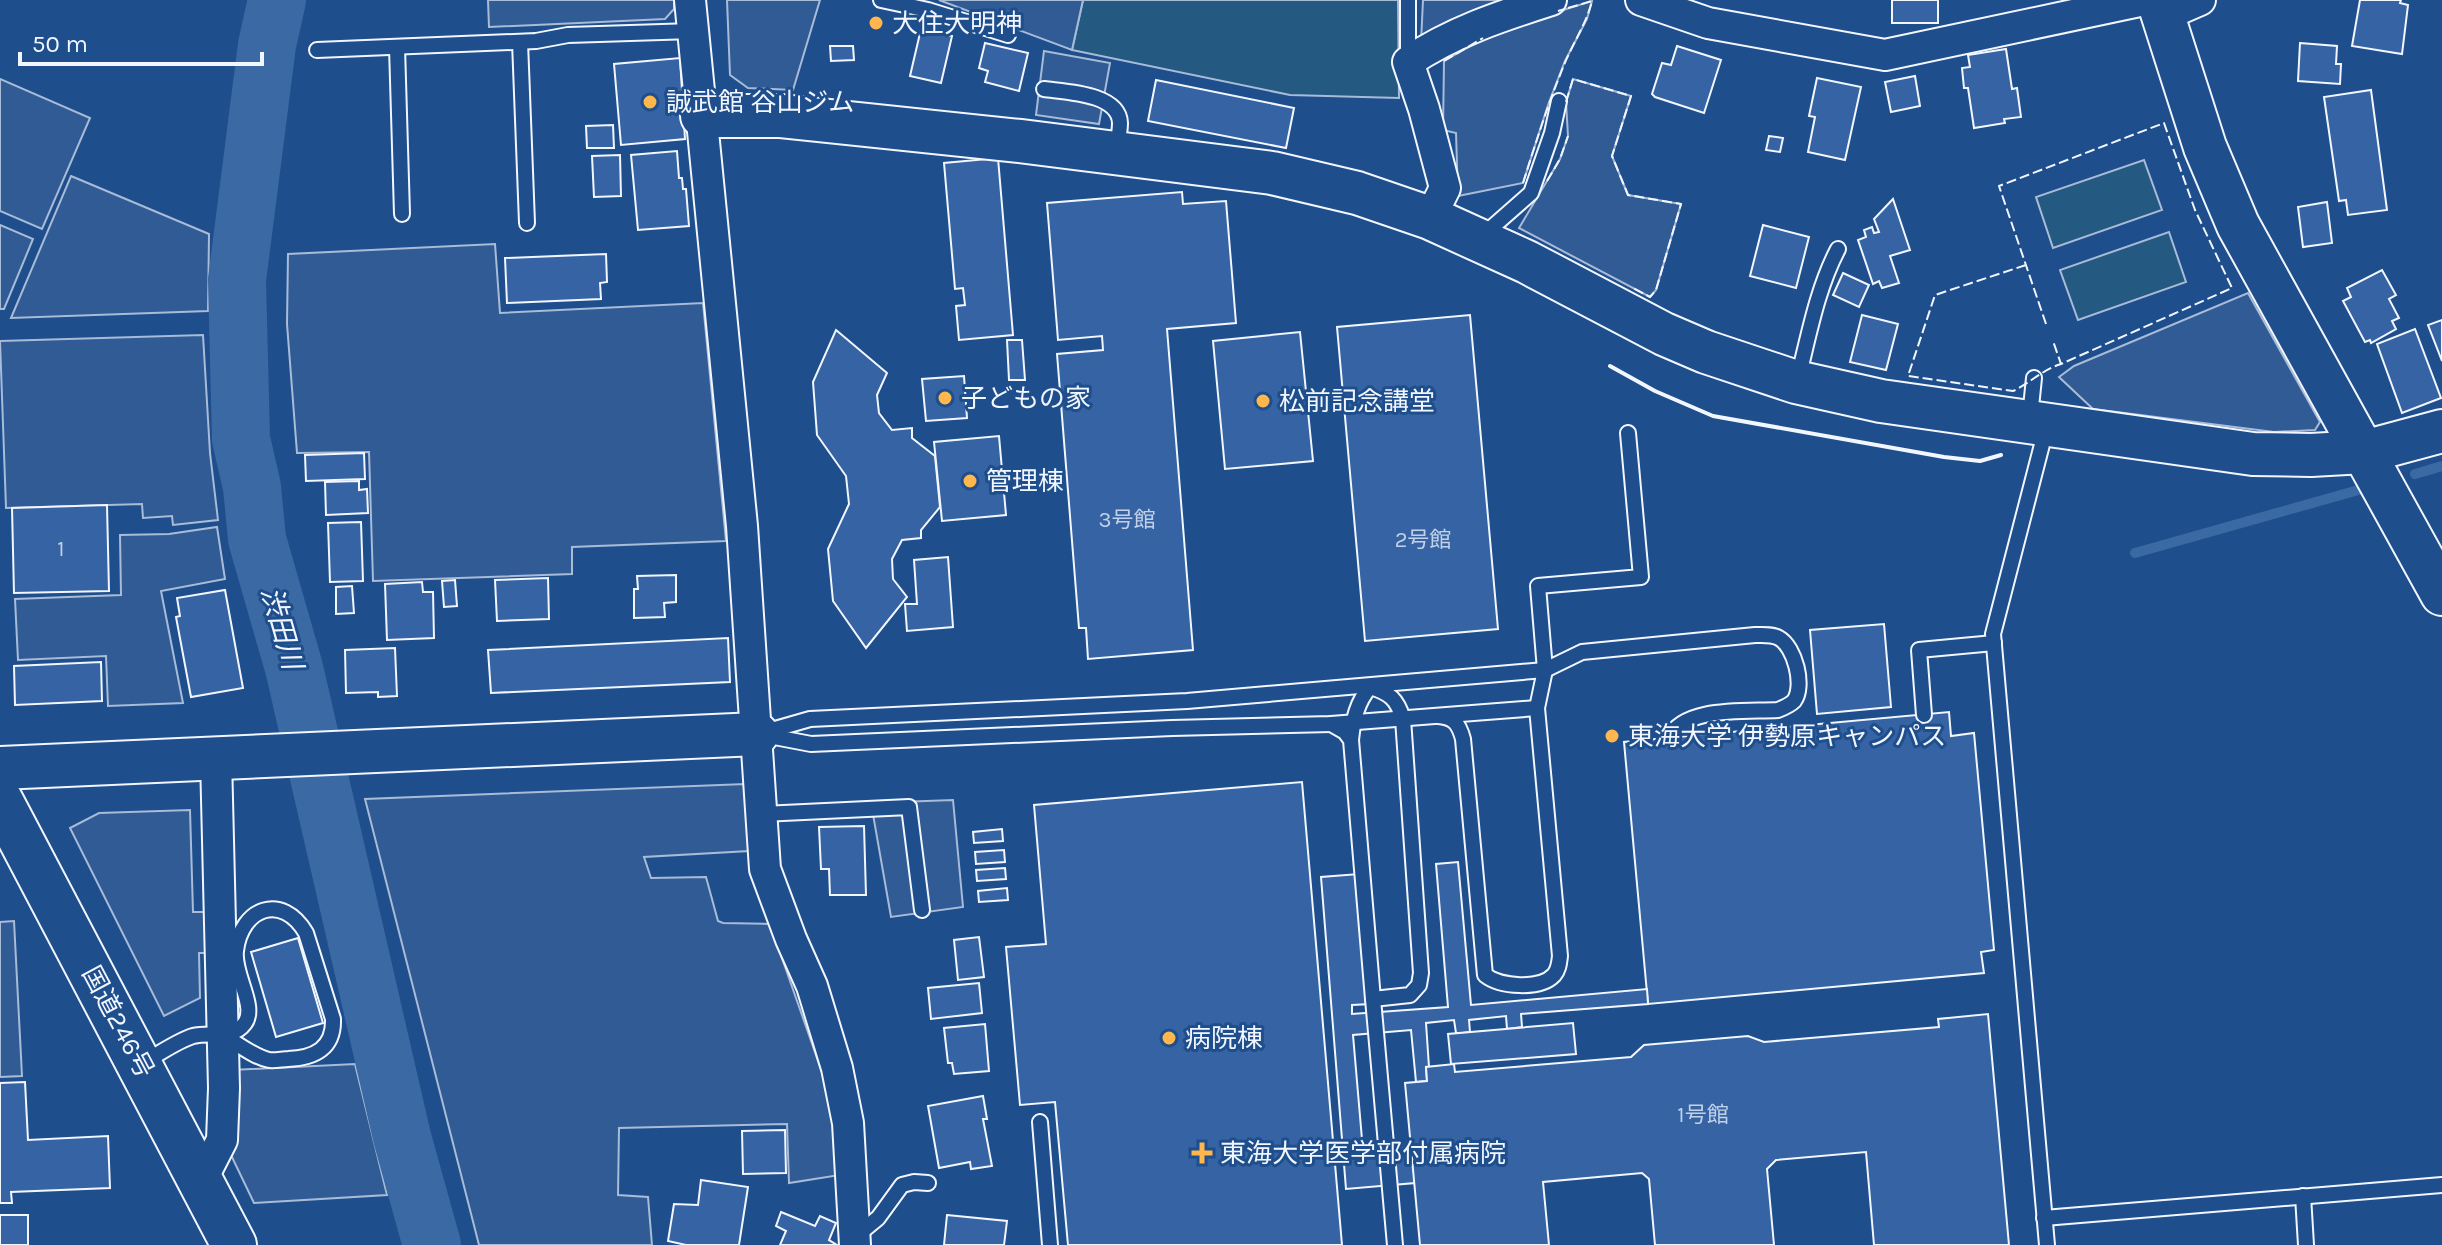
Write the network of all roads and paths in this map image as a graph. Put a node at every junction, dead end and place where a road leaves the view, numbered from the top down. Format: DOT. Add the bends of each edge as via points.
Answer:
graph roads {
  1 [pos="690,0"];
  2 [pos="881,0"];
  3 [pos="1408,0"];
  4 [pos="1550,0"];
  5 [pos="1641,0"];
  6 [pos="2200,0"];
  7 [pos="2155,5"];
  8 [pos="2017,14"];
  9 [pos="693,31"];
  10 [pos="1008,35"];
  11 [pos="520,42"];
  12 [pos="397,47"];
  13 [pos="317,50"];
  14 [pos="1408,62"];
  15 [pos="1044,89"];
  16 [pos="1559,101"];
  17 [pos="702,116"];
  18 [pos="1116,153"];
  19 [pos="402,214"];
  20 [pos="1430,218"];
  21 [pos="527,223"];
  22 [pos="1478,239"];
  23 [pos="1838,249"];
  24 [pos="2034,378"];
  25 [pos="1796,382"];
  26 [pos="2038,424"];
  27 [pos="2442,431"];
  28 [pos="1628,433"];
  29 [pos="2364,452"];
  30 [pos="2442,594"];
  31 [pos="1994,643"];
  32 [pos="1545,670"];
  33 [pos="1370,687"];
  34 [pos="1537,708"];
  35 [pos="1924,715"];
  36 [pos="1438,716"];
  37 [pos="1403,719"];
  38 [pos="1353,722"];
  39 [pos="1331,724"];
  40 [pos="757,734"];
  41 [pos="1669,738"];
  42 [pos="1351,740"];
  43 [pos="216,758"];
  44 [pos="0,768"];
  45 [pos="0,800"];
  46 [pos="762,814"];
  47 [pos="922,910"];
  48 [pos="1373,999"];
  49 [pos="223,1035"];
  50 [pos="140,1064"];
  51 [pos="1040,1122"];
  52 [pos="201,1181"];
  53 [pos="928,1183"];
  54 [pos="2442,1185"];
  55 [pos="2303,1196"];
  56 [pos="2044,1218"];
  57 [pos="855,1241"];
  58 [pos="234,1245"];
  59 [pos="1050,1245"];
  60 [pos="1395,1245"];
  61 [pos="2047,1245"];
  62 [pos="2306,1245"];
  1 -- 9 [label="street"];
  2 -- 10 [label="lane"];
  3 -- 14 [label="lane"];
  4 -- 14 [label="street" via="1487,20"];
  5 -- 8 [label="street" via="1708,23 1885,55"];
  6 -- 7 [label="street"];
  7 -- 8 [label="street"];
  7 -- 29 [label="street" via="2238,225"];
  9 -- 11 [label="lane"];
  9 -- 17 [label="street"];
  11 -- 12 [label="lane"];
  11 -- 21 [label="lane"];
  12 -- 13 [label="lane"];
  12 -- 19 [label="lane"];
  14 -- 20 [label="street" via="1445,188"];
  15 -- 18 [label="lane" via="1100,98 1112,107 1120,122"];
  16 -- 22 [label="lane" via="1531,193"];
  17 -- 18 [label="street" via="781,116"];
  17 -- 40 [label="street"];
  18 -- 20 [label="street" via="1272,173 1357,193"];
  20 -- 22 [label="street"];
  22 -- 25 [label="street" via="1664,334"];
  23 -- 25 [label="lane"];
  24 -- 26 [label="lane"];
  25 -- 26 [label="street" via="1881,401"];
  26 -- 29 [label="street" via="2253,454"];
  26 -- 31 [label="lane"];
  27 -- 29 [label="street"];
  28 -- 32 [label="lane" via="1641,577 1538,586"];
  29 -- 30 [label="street"];
  31 -- 35 [label="lane" via="1919,650"];
  31 -- 56 [label="lane"];
  32 -- 33 [label="lane"];
  32 -- 34 [label="lane"];
  32 -- 41 [label="lane" via="1582,652 1755,635 1781,639 1792,649 1798,691 1786,707 1694,716 1673,728"];
  33 -- 37 [label="lane" via="1388,692"];
  33 -- 38 [label="lane"];
  33 -- 40 [label="lane" via="810,719"];
  34 -- 36 [label="lane"];
  34 -- 36 [label="lane" via="1560,956 1558,970 1542,983 1506,985 1485,975 1463,739 1459,726"];
  36 -- 37 [label="lane"];
  37 -- 38 [label="lane"];
  37 -- 48 [label="lane" via="1421,973 1410,995"];
  38 -- 39 [label="lane"];
  38 -- 42 [label="lane"];
  39 -- 40 [label="lane" via="811,744"];
  39 -- 42 [label="lane"];
  40 -- 43 [label="street"];
  40 -- 46 [label="street"];
  42 -- 48 [label="lane"];
  43 -- 44 [label="street"];
  43 -- 49 [label="street"];
  45 -- 50 [label="highway, 国道246号"];
  46 -- 47 [label="lane" via="909,807"];
  46 -- 57 [label="street" via="765,869 812,986 837,1068 848,1123"];
  48 -- 60 [label="lane"];
  49 -- 49 [label="lane" via="243,1025 249,1012 236,951 247,921 259,910 287,913 306,933 333,1019 330,1042 305,1058 269,1060"];
  49 -- 50 [label="lane" via="194,1036"];
  49 -- 52 [label="street" via="222,1140"];
  50 -- 52 [label="highway, 国道246号"];
  51 -- 59 [label="lane"];
  52 -- 58 [label="highway, 国道246号"];
  53 -- 57 [label="lane" via="902,1185"];
  54 -- 55 [label="lane"];
  55 -- 56 [label="lane"];
  55 -- 62 [label="lane"];
  56 -- 61 [label="lane"];
}
